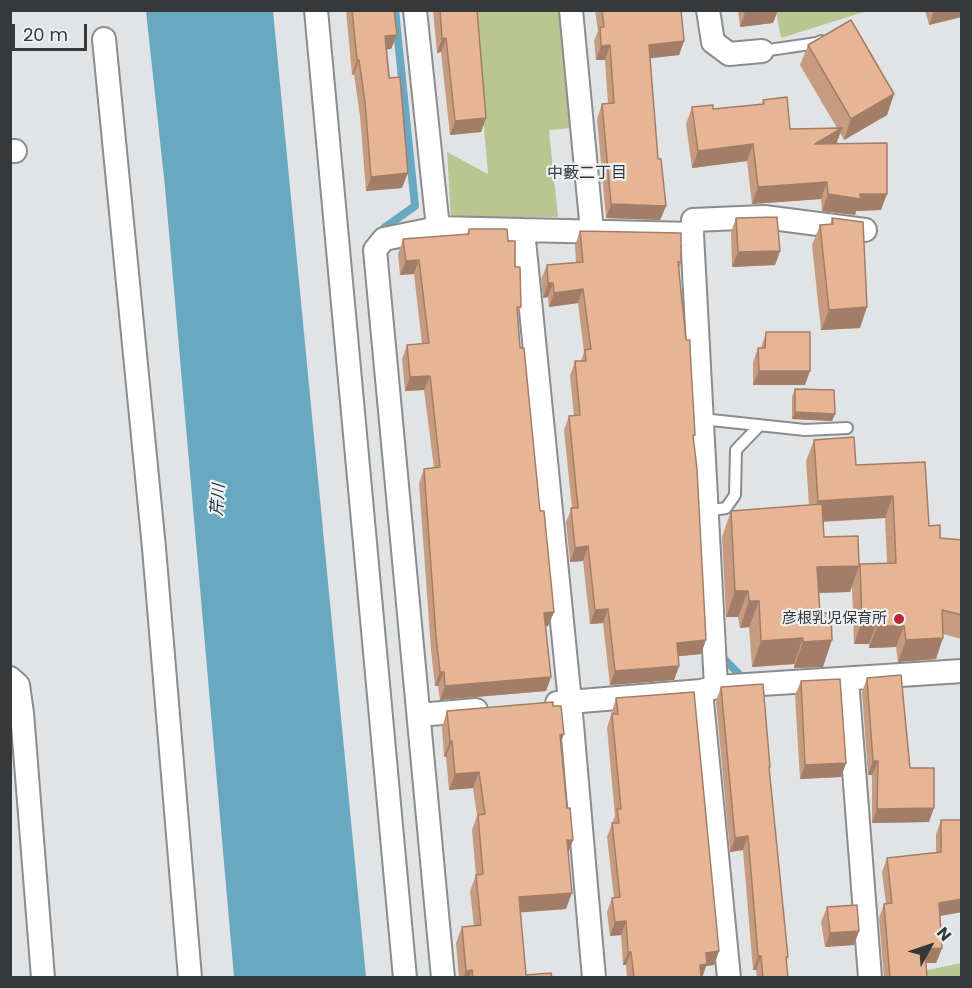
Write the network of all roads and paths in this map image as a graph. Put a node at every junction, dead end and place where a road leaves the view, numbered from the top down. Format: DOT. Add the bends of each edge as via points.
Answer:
graph roads {
  1 [pos="316,10"];
  2 [pos="415,10"];
  3 [pos="571,10"];
  4 [pos="708,10"];
  5 [pos="827,38"];
  6 [pos="104,39"];
  7 [pos="762,51"];
  8 [pos="438,228"];
  9 [pos="523,230"];
  10 [pos="865,230"];
  11 [pos="592,231"];
  12 [pos="692,234"];
  13 [pos="702,419"];
  14 [pos="760,425"];
  15 [pos="847,428"];
  16 [pos="706,511"];
  17 [pos="962,671"];
  18 [pos="10,678"];
  19 [pos="847,679"];
  20 [pos="708,689"];
  21 [pos="570,702"];
  22 [pos="535,705"];
  23 [pos="500,708"];
  24 [pos="419,715"];
  25 [pos="589,964"];
  26 [pos="43,978"];
  27 [pos="190,978"];
  28 [pos="405,978"];
  29 [pos="443,978"];
  30 [pos="729,978"];
  31 [pos="870,978"];
  1 -- 28 [label="street"];
  2 -- 8 [label="street"];
  3 -- 11 [label="street"];
  4 -- 7 [label="street" via="713,42 729,54"];
  5 -- 7 [label="lane" via="817,44"];
  6 -- 27 [label="street" via="153,536"];
  8 -- 9 [label="street"];
  8 -- 24 [label="street" via="384,239 375,250"];
  9 -- 11 [label="street"];
  9 -- 21 [label="street"];
  10 -- 12 [label="street" via="764,217 693,220"];
  11 -- 12 [label="street"];
  12 -- 13 [label="street"];
  13 -- 14 [label="lane"];
  13 -- 16 [label="street"];
  14 -- 15 [label="lane" via="805,430"];
  14 -- 16 [label="lane" via="736,450 735,495 726,508"];
  16 -- 20 [label="street"];
  17 -- 19 [label="street" via="939,680"];
  18 -- 26 [label="street" via="18,685 22,713"];
  19 -- 20 [label="street"];
  19 -- 31 [label="street"];
  20 -- 21 [label="street"];
  20 -- 30 [label="street"];
  21 -- 22 [label="street"];
  21 -- 25 [label="street"];
  23 -- 24 [label="street"];
  24 -- 29 [label="street"];
}
